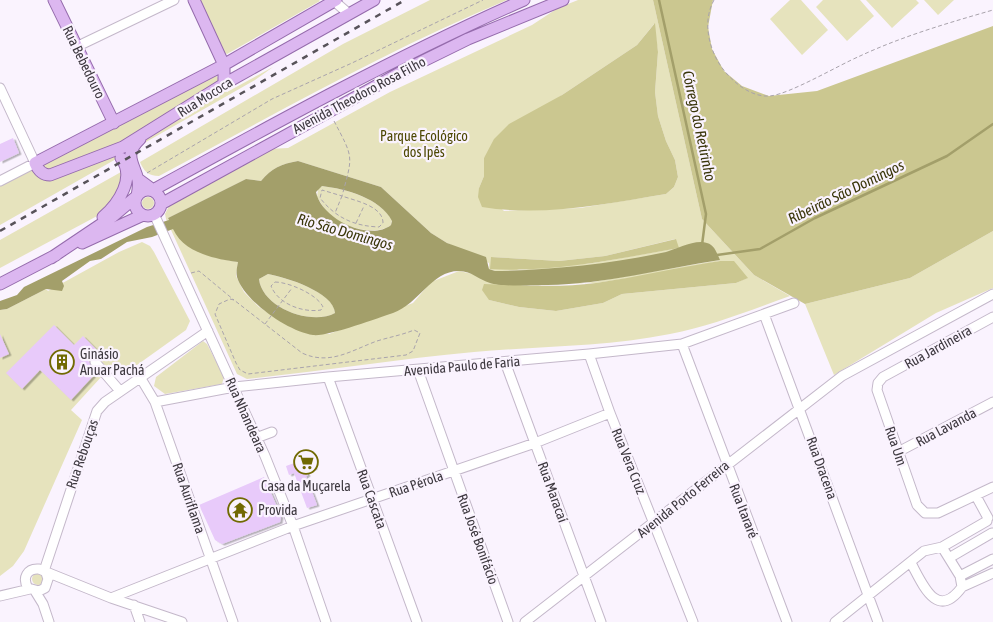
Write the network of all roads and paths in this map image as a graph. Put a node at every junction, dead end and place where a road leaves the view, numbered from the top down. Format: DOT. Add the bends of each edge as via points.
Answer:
graph roads {
  1 [pos="54,0"];
  2 [pos="174,0"];
  3 [pos="194,0"];
  4 [pos="334,0"];
  5 [pos="374,0"];
  6 [pos="483,0"];
  7 [pos="714,0"];
  8 [pos="522,1"];
  9 [pos="558,1"];
  10 [pos="993,10"];
  11 [pos="349,14"];
  12 [pos="527,14"];
  13 [pos="76,47"];
  14 [pos="224,65"];
  15 [pos="224,84"];
  16 [pos="0,88"];
  17 [pos="322,100"];
  18 [pos="329,111"];
  19 [pos="286,118"];
  20 [pos="114,123"];
  21 [pos="293,131"];
  22 [pos="144,135"];
  23 [pos="98,158"];
  24 [pos="126,160"];
  25 [pos="35,163"];
  26 [pos="141,177"];
  27 [pos="0,181"];
  28 [pos="153,190"];
  29 [pos="137,196"];
  30 [pos="342,196"];
  31 [pos="161,204"];
  32 [pos="365,205"];
  33 [pos="335,213"];
  34 [pos="151,217"];
  35 [pos="356,224"];
  36 [pos="85,234"];
  37 [pos="51,258"];
  38 [pos="183,277"];
  39 [pos="0,284"];
  40 [pos="293,287"];
  41 [pos="993,294"];
  42 [pos="234,300"];
  43 [pos="283,300"];
  44 [pos="794,303"];
  45 [pos="764,314"];
  46 [pos="993,318"];
  47 [pos="265,324"];
  48 [pos="208,331"];
  49 [pos="682,344"];
  50 [pos="589,354"];
  51 [pos="95,362"];
  52 [pos="504,362"];
  53 [pos="418,370"];
  54 [pos="140,376"];
  55 [pos="328,377"];
  56 [pos="883,377"];
  57 [pos="234,388"];
  58 [pos="120,391"];
  59 [pos="155,402"];
  60 [pos="993,402"];
  61 [pos="800,407"];
  62 [pos="610,413"];
  63 [pos="272,432"];
  64 [pos="256,438"];
  65 [pos="535,443"];
  66 [pos="898,452"];
  67 [pos="726,465"];
  68 [pos="454,471"];
  69 [pos="993,487"];
  70 [pos="976,496"];
  71 [pos="372,499"];
  72 [pos="990,517"];
  73 [pos="653,523"];
  74 [pos="293,526"];
  75 [pos="993,534"];
  76 [pos="942,547"];
  77 [pos="949,558"];
  78 [pos="210,559"];
  79 [pos="993,559"];
  80 [pos="910,563"];
  81 [pos="41,571"];
  82 [pos="993,573"];
  83 [pos="960,576"];
  84 [pos="584,577"];
  85 [pos="66,580"];
  86 [pos="36,587"];
  87 [pos="962,588"];
  88 [pos="5,595"];
  89 [pos="868,596"];
  90 [pos="111,598"];
  91 [pos="134,605"];
  92 [pos="49,622"];
  93 [pos="140,622"];
  94 [pos="182,622"];
  95 [pos="233,622"];
  96 [pos="326,622"];
  97 [pos="417,622"];
  98 [pos="508,622"];
  99 [pos="525,622"];
  100 [pos="601,622"];
  101 [pos="693,622"];
  102 [pos="787,622"];
  103 [pos="835,622"];
  104 [pos="878,622"];
  1 -- 13 [label="main road, Rua Bebedouro"];
  2 -- 13 [label="street"];
  3 -- 14 [label="main road"];
  4 -- 11 [label="street"];
  4 -- 14 [label="main road, Rua Mococa"];
  5 -- 11 [label="main road, Rua Mococa"];
  6 -- 26 [label="path" via="272,99"];
  7 -- 10 [label="path" via="708,27 717,60 731,79 752,92 769,96 871,51"];
  8 -- 12 [label="main road"];
  8 -- 17 [label="main road, Avenida Theodoro Rosa Filho"];
  9 -- 12 [label="main road, Avenida Theodoro Rosa Filho"];
  11 -- 15 [label="main road, Rua Mococa"];
  12 -- 18 [label="main road, Avenida Theodoro Rosa Filho" via="468,39"];
  13 -- 20 [label="main road, Rua Bebedouro"];
  14 -- 15 [label="main road"];
  14 -- 20 [label="main road, Rua Mococa"];
  15 -- 22 [label="main road, Rua Mococa"];
  16 -- 25 [label="street"];
  17 -- 18 [label="main road"];
  17 -- 19 [label="main road, Avenida Theodoro Rosa Filho"];
  18 -- 21 [label="main road, Avenida Theodoro Rosa Filho"];
  18 -- 30 [label="path" via="352,158"];
  19 -- 21 [label="main road"];
  19 -- 28 [label="main road, Avenida Theodoro Rosa Filho"];
  20 -- 25 [label="main road, Rua Mococa"];
  21 -- 31 [label="main road, Avenida Theodoro Rosa Filho"];
  22 -- 23 [label="main road, Rua Mococa"];
  22 -- 24 [label="main road"];
  23 -- 24 [label="main road" via="107,155"];
  23 -- 25 [label="main road, Rua Mococa" via="50,175 42,173"];
  24 -- 26 [label="main road"];
  24 -- 36 [label="main road" via="126,184 106,214"];
  25 -- 27 [label="street, Rua Mococa"];
  26 -- 28 [label="main road"];
  26 -- 29 [label="main road"];
  28 -- 29 [label="main road"];
  28 -- 31 [label="main road" via="158,193"];
  29 -- 34 [label="main road" via="136,208"];
  29 -- 36 [label="main road"];
  30 -- 32 [label="path"];
  30 -- 33 [label="path"];
  30 -- 33 [label="path" via="331,191 322,190 320,193 320,198"];
  31 -- 34 [label="main road"];
  32 -- 35 [label="path"];
  32 -- 35 [label="path" via="378,210 383,224 379,227"];
  33 -- 35 [label="path"];
  34 -- 37 [label="main road"];
  34 -- 38 [label="street, Rua Nhandeara"];
  36 -- 37 [label="main road"];
  37 -- 39 [label="main road"];
  38 -- 42 [label="path" via="199,271"];
  38 -- 48 [label="street, Rua Nhandeara"];
  40 -- 43 [label="path"];
  40 -- 43 [label="path" via="273,283 274,292"];
  40 -- 43 [label="path" via="320,301 323,307 311,310"];
  41 -- 61 [label="street, Avenida Porto Ferreira" via="842,376"];
  42 -- 47 [label="path"];
  42 -- 47 [label="path" via="218,304 215,314 236,363 248,374 406,355 412,351 420,333 414,330 343,355 320,359 302,354"];
  43 -- 47 [label="path"];
  44 -- 45 [label="street, Avenida Paulo de Faria"];
  45 -- 49 [label="street, Avenida Paulo de Faria"];
  45 -- 61 [label="street, Rua Dracena"];
  46 -- 56 [label="street, Rua Jardineira"];
  48 -- 54 [label="street, Rua Rebouças"];
  48 -- 57 [label="street, Rua Nhandeara"];
  49 -- 50 [label="street, Avenida Paulo de Faria"];
  49 -- 67 [label="street, Rua Itararé"];
  50 -- 52 [label="street, Avenida Paulo de Faria"];
  50 -- 62 [label="street, Rua Vera Cruz"];
  51 -- 58 [label="street"];
  52 -- 53 [label="street, Avenida Paulo de Faria"];
  52 -- 65 [label="street, Rua Maracaí"];
  53 -- 55 [label="street, Avenida Paulo de Faria"];
  53 -- 68 [label="street, Rua José Bonifácio"];
  54 -- 58 [label="street, Rua Rebouças"];
  54 -- 59 [label="street, Rua Auriflama"];
  55 -- 57 [label="street, Avenida Paulo de Faria"];
  55 -- 71 [label="street, Rua Cascata"];
  56 -- 66 [label="street, Rua Um" via="877,390"];
  57 -- 59 [label="street, Avenida Paulo de Faria"];
  57 -- 64 [label="street, Rua Nhandeara"];
  58 -- 81 [label="street, Rua Rebouças" via="97,411"];
  59 -- 78 [label="street, Rua Auriflama"];
  60 -- 66 [label="street, Rua Lavanda"];
  61 -- 67 [label="street, Avenida Porto Ferreira"];
  61 -- 89 [label="street, Rua Dracena"];
  62 -- 65 [label="street, Rua Pérola"];
  62 -- 73 [label="street, Rua Vera Cruz"];
  63 -- 64 [label="street"];
  64 -- 74 [label="street, Rua Nhandeara"];
  65 -- 68 [label="street, Rua Pérola"];
  65 -- 84 [label="street, Rua Maracaí"];
  66 -- 70 [label="street, Rua Um" via="917,505 925,513 938,513"];
  67 -- 73 [label="street, Avenida Porto Ferreira"];
  67 -- 102 [label="street, Rua Itararé"];
  68 -- 71 [label="street, Rua Pérola"];
  68 -- 98 [label="street, Rua José Bonifácio"];
  69 -- 70 [label="street"];
  70 -- 72 [label="street"];
  71 -- 74 [label="street, Rua Pérola"];
  71 -- 97 [label="street, Rua Cascata"];
  72 -- 75 [label="street"];
  72 -- 76 [label="street"];
  73 -- 84 [label="street, Avenida Porto Ferreira"];
  73 -- 101 [label="street, Rua Vera Cruz"];
  74 -- 78 [label="street, Rua Pérola"];
  74 -- 96 [label="street, Rua Nhandeara"];
  75 -- 77 [label="street"];
  76 -- 77 [label="street"];
  76 -- 80 [label="street" via="924,551"];
  77 -- 83 [label="street"];
  78 -- 90 [label="street, Rua Pérola"];
  78 -- 95 [label="street, Rua Auriflama"];
  79 -- 83 [label="street"];
  80 -- 87 [label="street" via="931,598 941,602 955,598"];
  80 -- 89 [label="street"];
  81 -- 85 [label="street"];
  81 -- 86 [label="street"];
  81 -- 86 [label="street" via="26,575"];
  82 -- 87 [label="street"];
  83 -- 87 [label="street"];
  84 -- 99 [label="street, Avenida Porto Ferreira"];
  84 -- 100 [label="street, Rua Maracaí"];
  85 -- 86 [label="street"];
  85 -- 90 [label="street"];
  86 -- 88 [label="street"];
  86 -- 92 [label="street"];
  89 -- 103 [label="street"];
  89 -- 104 [label="street, Rua Dracena"];
  90 -- 91 [label="street"];
  91 -- 93 [label="street"];
  91 -- 94 [label="street"];
}
